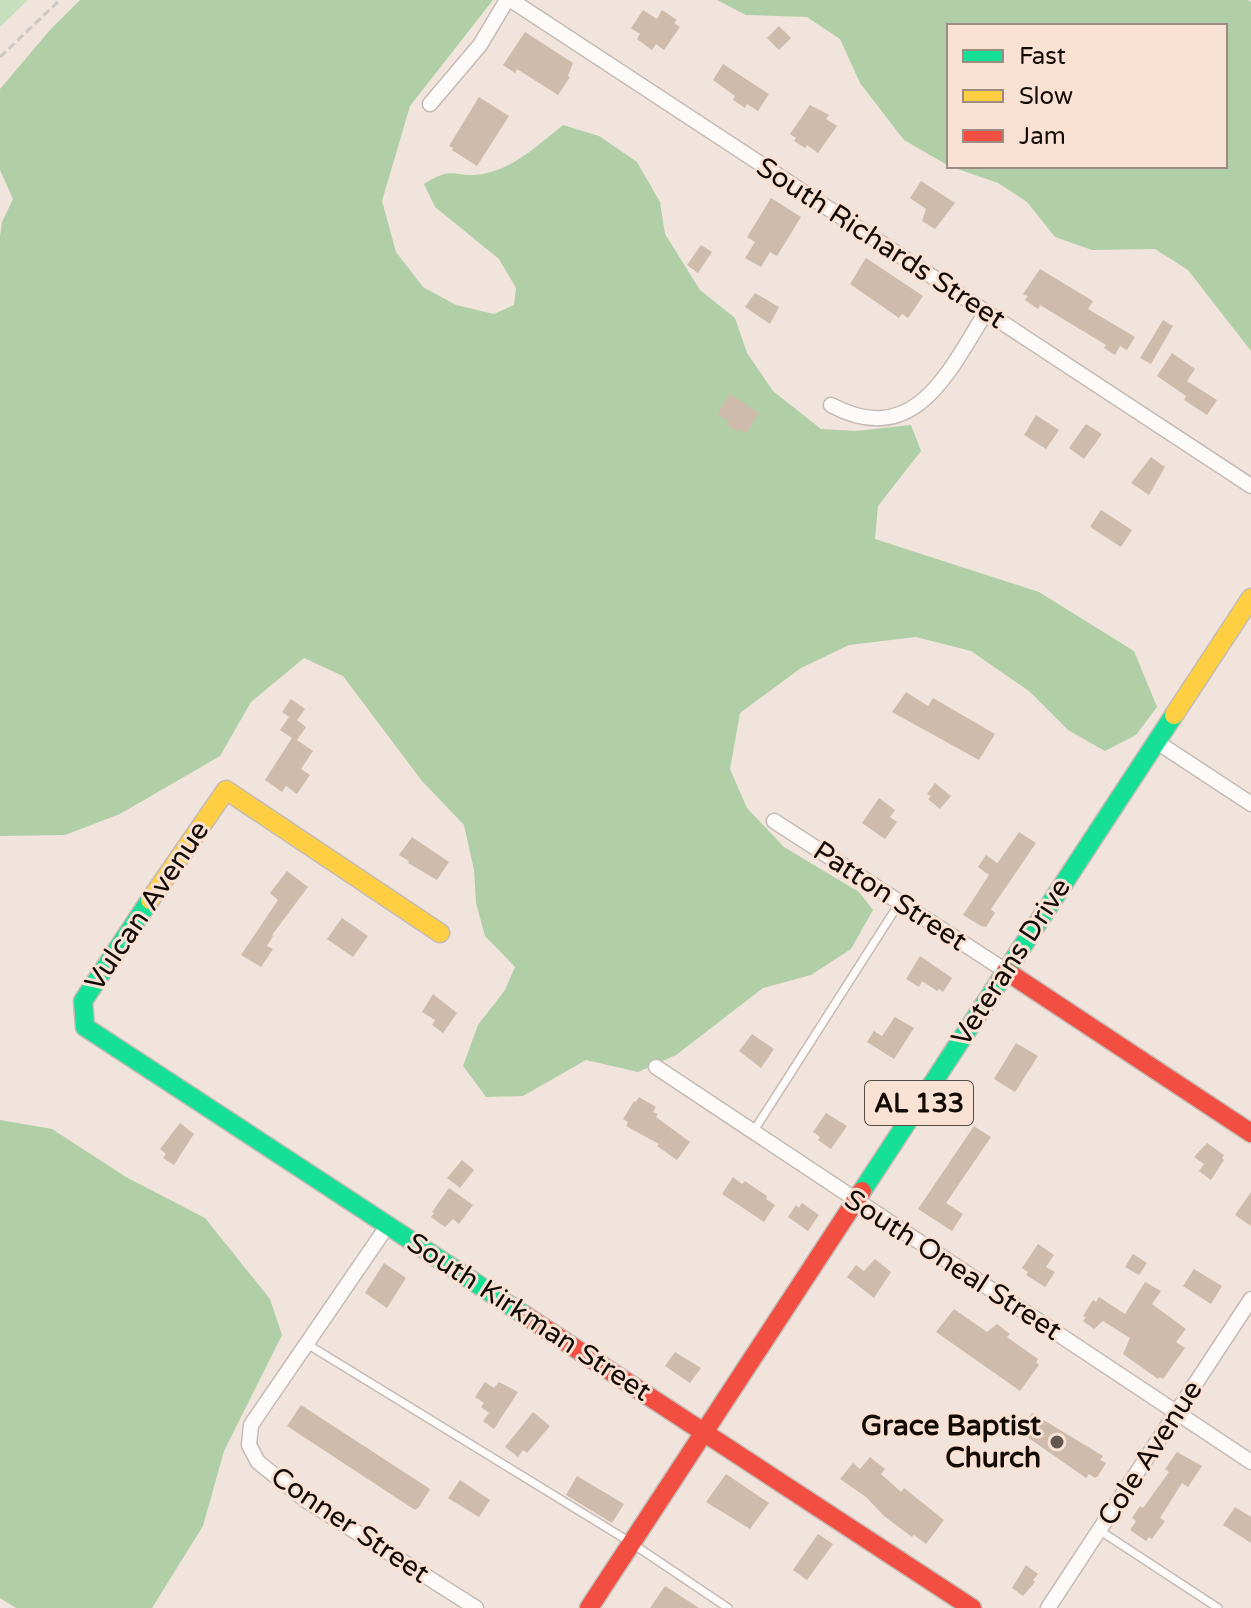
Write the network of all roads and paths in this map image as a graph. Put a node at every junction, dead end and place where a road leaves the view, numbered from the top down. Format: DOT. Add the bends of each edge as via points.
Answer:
graph roads {
  1 [pos="60,0"];
  2 [pos="509,0"];
  3 [pos="0,57"];
  4 [pos="430,104"];
  5 [pos="986,312"];
  6 [pos="831,405"];
  7 [pos="1251,486"];
  8 [pos="1251,598"];
  9 [pos="1157,742"];
  10 [pos="1251,804"];
  11 [pos="774,821"];
  12 [pos="900,902"];
  13 [pos="440,933"];
  14 [pos="1006,971"];
  15 [pos="85,1027"];
  16 [pos="656,1067"];
  17 [pos="753,1132"];
  18 [pos="1251,1133"];
  19 [pos="855,1200"];
  20 [pos="388,1225"];
  21 [pos="1251,1299"];
  22 [pos="307,1344"];
  23 [pos="1176,1412"];
  24 [pos="703,1432"];
  25 [pos="1251,1462"];
  26 [pos="1099,1530"];
  27 [pos="630,1542"];
  28 [pos="476,1608"];
  29 [pos="589,1608"];
  30 [pos="728,1608"];
  31 [pos="972,1608"];
  32 [pos="1048,1608"];
  33 [pos="1218,1608"];
  1 -- 3 [label="path"];
  2 -- 4 [label="street"];
  2 -- 5 [label="street, South Richards Street"];
  5 -- 6 [label="street" via="941,384 910,411 871,419"];
  5 -- 7 [label="street, South Richards Street"];
  8 -- 9 [label="street, Veterans Drive / AL 133"];
  9 -- 10 [label="street"];
  9 -- 14 [label="street, Veterans Drive / AL 133"];
  11 -- 12 [label="street, Patton Street"];
  12 -- 14 [label="street, Patton Street"];
  12 -- 17 [label="lane"];
  13 -- 15 [label="street, Vulcan Avenue" via="226,790 92,984 83,1001"];
  14 -- 18 [label="street"];
  14 -- 19 [label="street, Veterans Drive / AL 133"];
  15 -- 20 [label="street, South Kirkman Street"];
  16 -- 17 [label="street, South Oneal Street"];
  17 -- 19 [label="street, South Oneal Street"];
  19 -- 23 [label="street, South Oneal Street"];
  19 -- 24 [label="street, Veterans Drive / AL 133"];
  20 -- 22 [label="street"];
  20 -- 24 [label="street, South Kirkman Street"];
  21 -- 23 [label="street, Cole Avenue"];
  22 -- 27 [label="lane"];
  22 -- 28 [label="street, Conner Street" via="251,1425 249,1445 258,1462 304,1499"];
  23 -- 25 [label="street, South Oneal Street"];
  23 -- 26 [label="street, Cole Avenue"];
  24 -- 27 [label="street, Veterans Drive / AL 133"];
  24 -- 31 [label="street, South Kirkman Street"];
  26 -- 32 [label="street, Cole Avenue"];
  26 -- 33 [label="lane"];
  27 -- 29 [label="street, Veterans Drive / AL 133"];
  27 -- 30 [label="lane"];
}
